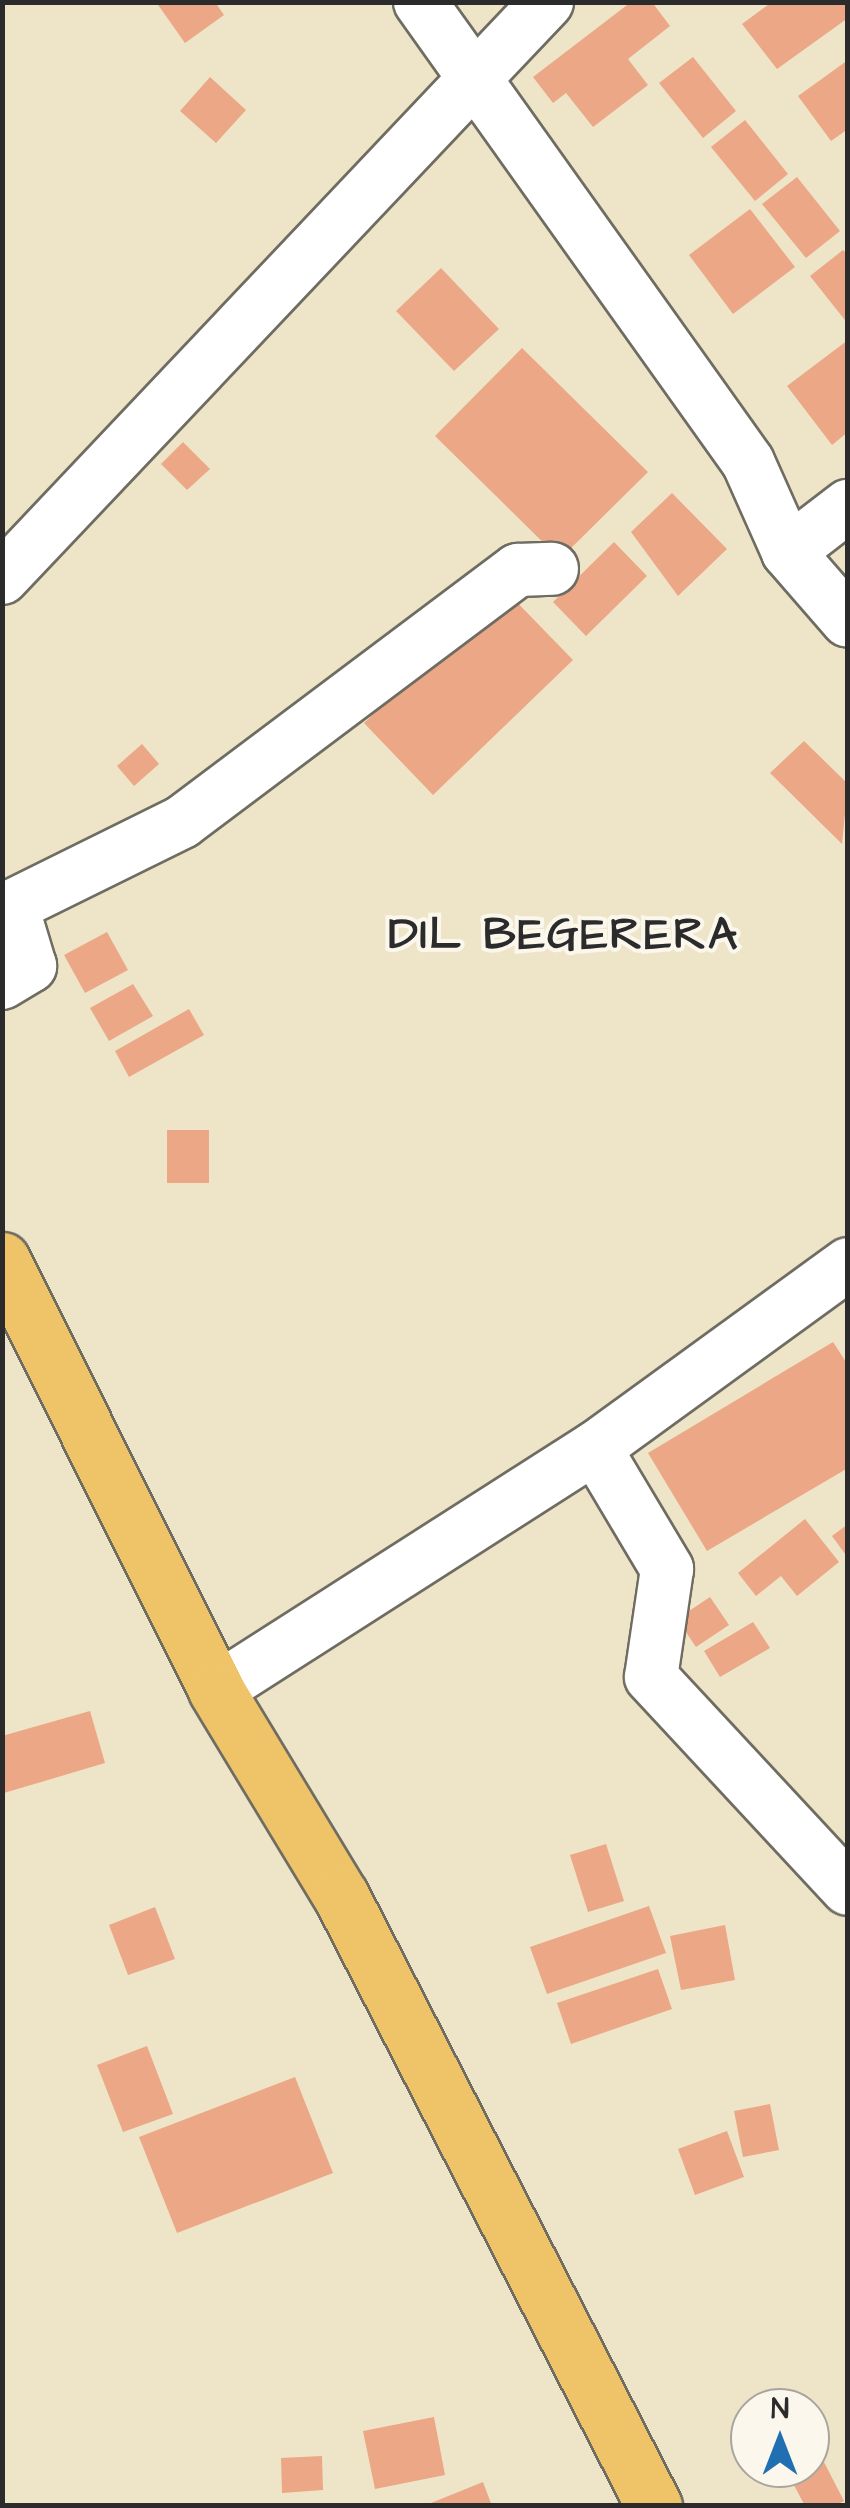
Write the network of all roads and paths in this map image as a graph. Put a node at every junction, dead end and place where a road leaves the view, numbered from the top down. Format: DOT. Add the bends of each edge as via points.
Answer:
graph roads {
  1 [pos="420,2"];
  2 [pos="547,2"];
  3 [pos="478,77"];
  4 [pos="848,506"];
  5 [pos="788,552"];
  6 [pos="552,569"];
  7 [pos="2,578"];
  8 [pos="848,621"];
  9 [pos="2,984"];
  10 [pos="2,1260"];
  11 [pos="847,1267"];
  12 [pos="595,1448"];
  13 [pos="216,1690"];
  14 [pos="848,1889"];
  15 [pos="654,2506"];
  1 -- 3 [label="street"];
  2 -- 3 [label="street"];
  3 -- 5 [label="street" via="748,462"];
  3 -- 7 [label="street"];
  4 -- 5 [label="street"];
  5 -- 8 [label="street"];
  6 -- 9 [label="street" via="518,570 182,822 12,906 30,966"];
  10 -- 13 [label="main road"];
  11 -- 12 [label="street"];
  12 -- 13 [label="street"];
  12 -- 14 [label="street" via="667,1570 651,1677"];
  13 -- 15 [label="main road" via="341,1896"];
}
